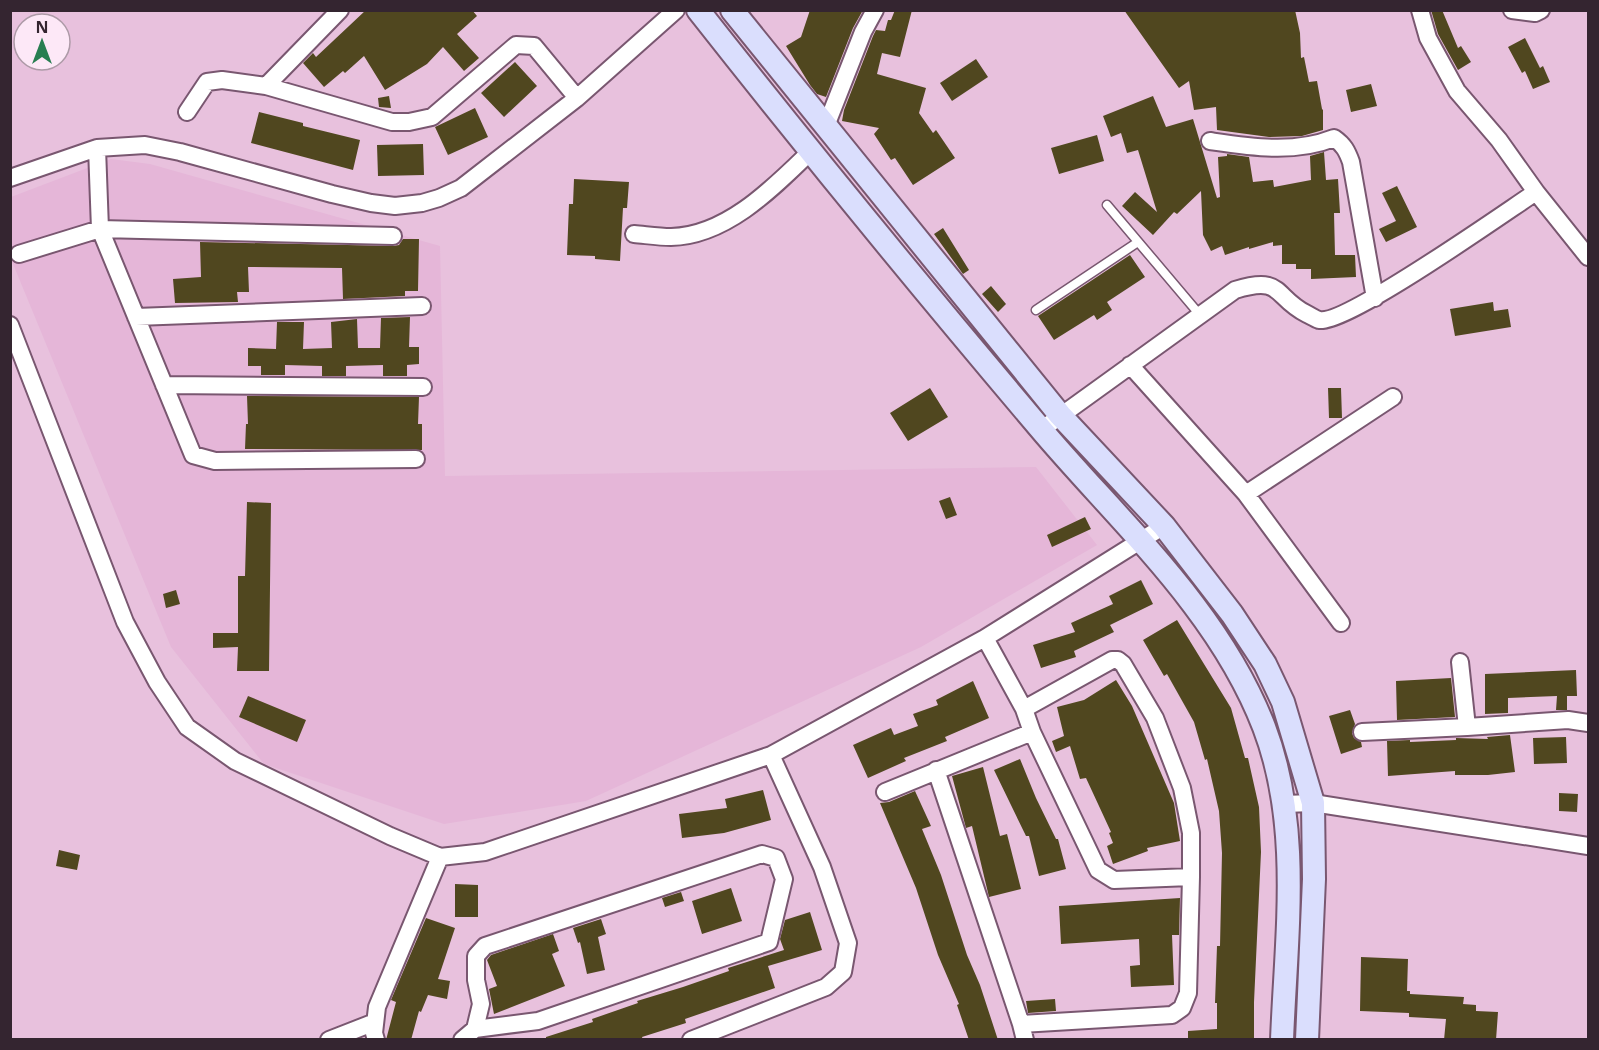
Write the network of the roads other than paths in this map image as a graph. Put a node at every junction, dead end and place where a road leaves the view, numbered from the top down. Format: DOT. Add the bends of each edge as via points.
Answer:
graph roads {
  1 [pos="340,10"];
  2 [pos="675,10"];
  3 [pos="698,10"];
  4 [pos="732,10"];
  5 [pos="874,10"];
  6 [pos="1420,10"];
  7 [pos="1512,10"];
  8 [pos="1541,10"];
  9 [pos="266,86"];
  10 [pos="577,98"];
  11 [pos="187,112"];
  12 [pos="826,126"];
  13 [pos="1210,141"];
  14 [pos="97,148"];
  15 [pos="810,152"];
  16 [pos="10,178"];
  17 [pos="1536,192"];
  18 [pos="1107,205"];
  19 [pos="100,229"];
  20 [pos="634,234"];
  21 [pos="393,236"];
  22 [pos="1138,242"];
  23 [pos="20,254"];
  24 [pos="1588,258"];
  25 [pos="1375,298"];
  26 [pos="422,306"];
  27 [pos="1036,310"];
  28 [pos="1200,315"];
  29 [pos="136,317"];
  30 [pos="10,325"];
  31 [pos="1130,365"];
  32 [pos="164,385"];
  33 [pos="423,387"];
  34 [pos="1393,397"];
  35 [pos="1060,415"];
  36 [pos="1041,429"];
  37 [pos="416,459"];
  38 [pos="1246,494"];
  39 [pos="1164,526"];
  40 [pos="1140,541"];
  41 [pos="1341,623"];
  42 [pos="985,638"];
  43 [pos="1460,662"];
  44 [pos="1024,709"];
  45 [pos="1588,723"];
  46 [pos="1467,727"];
  47 [pos="1032,732"];
  48 [pos="1362,732"];
  49 [pos="771,755"];
  50 [pos="936,770"];
  51 [pos="885,792"];
  52 [pos="1313,803"];
  53 [pos="1284,804"];
  54 [pos="1588,846"];
  55 [pos="440,857"];
  56 [pos="1191,877"];
  57 [pos="375,1022"];
  58 [pos="1023,1032"];
  59 [pos="469,1034"];
  60 [pos="329,1040"];
  61 [pos="376,1040"];
  62 [pos="691,1040"];
  63 [pos="1282,1040"];
  64 [pos="1307,1040"];
  1 -- 9 [label="street"];
  2 -- 10 [label="street"];
  3 -- 15 [label="street"];
  4 -- 12 [label="street"];
  5 -- 12 [label="street"];
  6 -- 17 [label="street" via="1428,38 1457,91"];
  7 -- 8 [label="street"];
  9 -- 10 [label="street" via="392,122 409,122 432,117 516,45 525,45 534,46"];
  9 -- 11 [label="street" via="207,82"];
  10 -- 14 [label="street" via="461,188 422,203 395,206 332,194 180,152 144,145"];
  12 -- 35 [label="street"];
  13 -- 25 [label="street" via="1261,149 1319,145 1334,138 1341,143 1351,162"];
  14 -- 16 [label="street"];
  14 -- 19 [label="street"];
  15 -- 20 [label="street" via="759,198 711,228 671,237"];
  15 -- 36 [label="street"];
  17 -- 24 [label="street"];
  17 -- 25 [label="street"];
  18 -- 22 [label="lane"];
  19 -- 21 [label="street"];
  19 -- 23 [label="street"];
  19 -- 29 [label="street"];
  22 -- 27 [label="lane"];
  22 -- 28 [label="lane"];
  25 -- 28 [label="street" via="1337,318 1320,320 1303,312 1279,290 1251,285 1235,290"];
  26 -- 29 [label="street"];
  28 -- 31 [label="street"];
  29 -- 32 [label="street"];
  30 -- 55 [label="street" via="125,622 187,727 235,761"];
  31 -- 35 [label="street"];
  31 -- 38 [label="street"];
  32 -- 33 [label="street"];
  32 -- 37 [label="street" via="193,455 215,461"];
  34 -- 38 [label="street"];
  35 -- 36 [label="street"];
  35 -- 39 [label="street"];
  36 -- 40 [label="street"];
  38 -- 41 [label="street"];
  39 -- 40 [label="street"];
  39 -- 52 [label="street" via="1233,614 1265,664 1283,702"];
  40 -- 42 [label="street"];
  40 -- 53 [label="street" via="1217,635 1240,673 1264,728"];
  42 -- 44 [label="street"];
  42 -- 49 [label="street"];
  43 -- 46 [label="street"];
  44 -- 47 [label="street"];
  44 -- 56 [label="street" via="1112,660 1123,664 1155,718 1182,788 1191,833"];
  45 -- 46 [label="street" via="1568,720"];
  46 -- 48 [label="street"];
  47 -- 50 [label="street"];
  47 -- 56 [label="street" via="1098,870 1114,880"];
  49 -- 55 [label="street" via="485,852"];
  49 -- 62 [label="street" via="822,867 848,943 843,972 826,987"];
  50 -- 51 [label="street"];
  50 -- 58 [label="street"];
  52 -- 53 [label="street"];
  52 -- 54 [label="street"];
  52 -- 64 [label="street"];
  53 -- 63 [label="street" via="1289,874"];
  55 -- 57 [label="street" via="377,1007"];
  56 -- 58 [label="street" via="1188,993 1182,1008 1172,1015"];
  57 -- 60 [label="street"];
  57 -- 61 [label="street"];
  59 -- 59 [label="street" via="538,1021 769,942 784,879 776,858 762,854 485,946 476,956 481,1004"];
}
